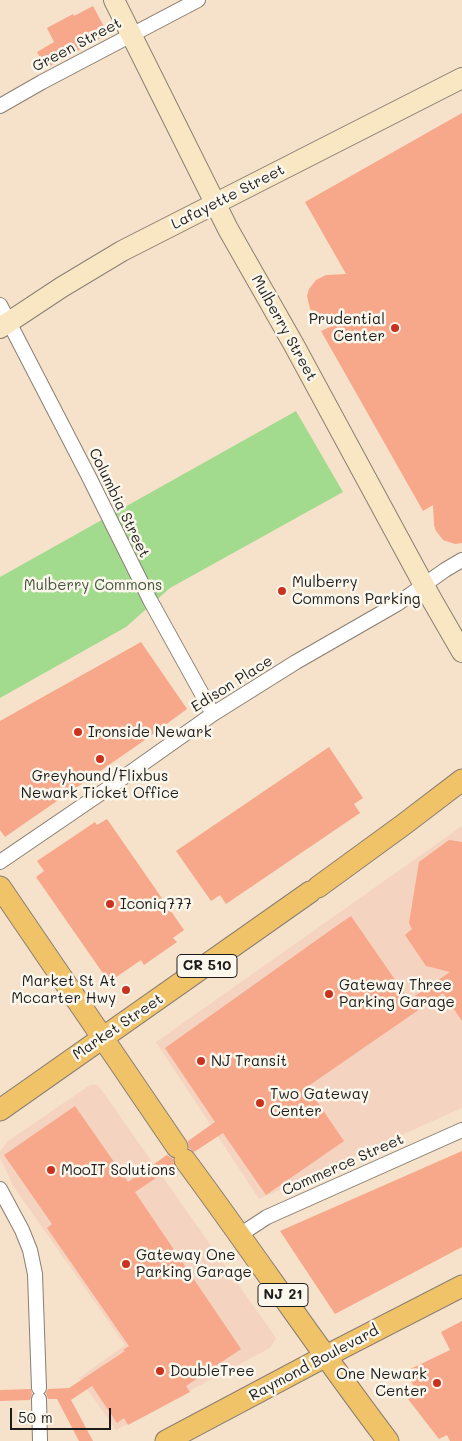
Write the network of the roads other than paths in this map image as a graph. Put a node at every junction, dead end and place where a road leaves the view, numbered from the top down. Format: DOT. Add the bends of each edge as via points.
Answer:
graph roads {
  1 [pos="114,0"];
  2 [pos="198,0"];
  3 [pos="131,34"];
  4 [pos="462,78"];
  5 [pos="0,106"];
  6 [pos="215,204"];
  7 [pos="3,318"];
  8 [pos="462,560"];
  9 [pos="424,585"];
  10 [pos="462,652"];
  11 [pos="213,714"];
  12 [pos="462,780"];
  13 [pos="0,862"];
  14 [pos="0,888"];
  15 [pos="102,1038"];
  16 [pos="0,1110"];
  17 [pos="462,1130"];
  18 [pos="0,1189"];
  19 [pos="241,1234"];
  20 [pos="462,1286"];
  21 [pos="326,1356"];
  22 [pos="40,1441"];
  23 [pos="166,1441"];
  24 [pos="388,1441"];
  1 -- 3 [label="street, Mulberry Street"];
  2 -- 3 [label="street, Green Street"];
  3 -- 5 [label="street, Green Street"];
  3 -- 6 [label="street, Mulberry Street"];
  4 -- 6 [label="street, Lafayette Street"];
  6 -- 7 [label="street, Lafayette Street" via="122,251"];
  6 -- 9 [label="street, Mulberry Street"];
  7 -- 11 [label="street, Columbia Street"];
  8 -- 9 [label="street, Edison Place"];
  9 -- 10 [label="street, Mulberry Street"];
  9 -- 11 [label="street, Edison Place"];
  11 -- 13 [label="street, Edison Place"];
  12 -- 15 [label="main road, Market Street / CR 510" via="404,825"];
  14 -- 15 [label="main road, NJ 21"];
  15 -- 16 [label="main road, Market Street"];
  15 -- 19 [label="main road, NJ 21" via="181,1154"];
  17 -- 19 [label="street, Commerce Street" via="267,1217"];
  18 -- 22 [label="street" via="22,1230 35,1274"];
  19 -- 21 [label="main road, NJ 21"];
  20 -- 21 [label="main road, Raymond Boulevard"];
  21 -- 23 [label="main road, Raymond Boulevard"];
  21 -- 24 [label="main road, NJ 21"];
}
